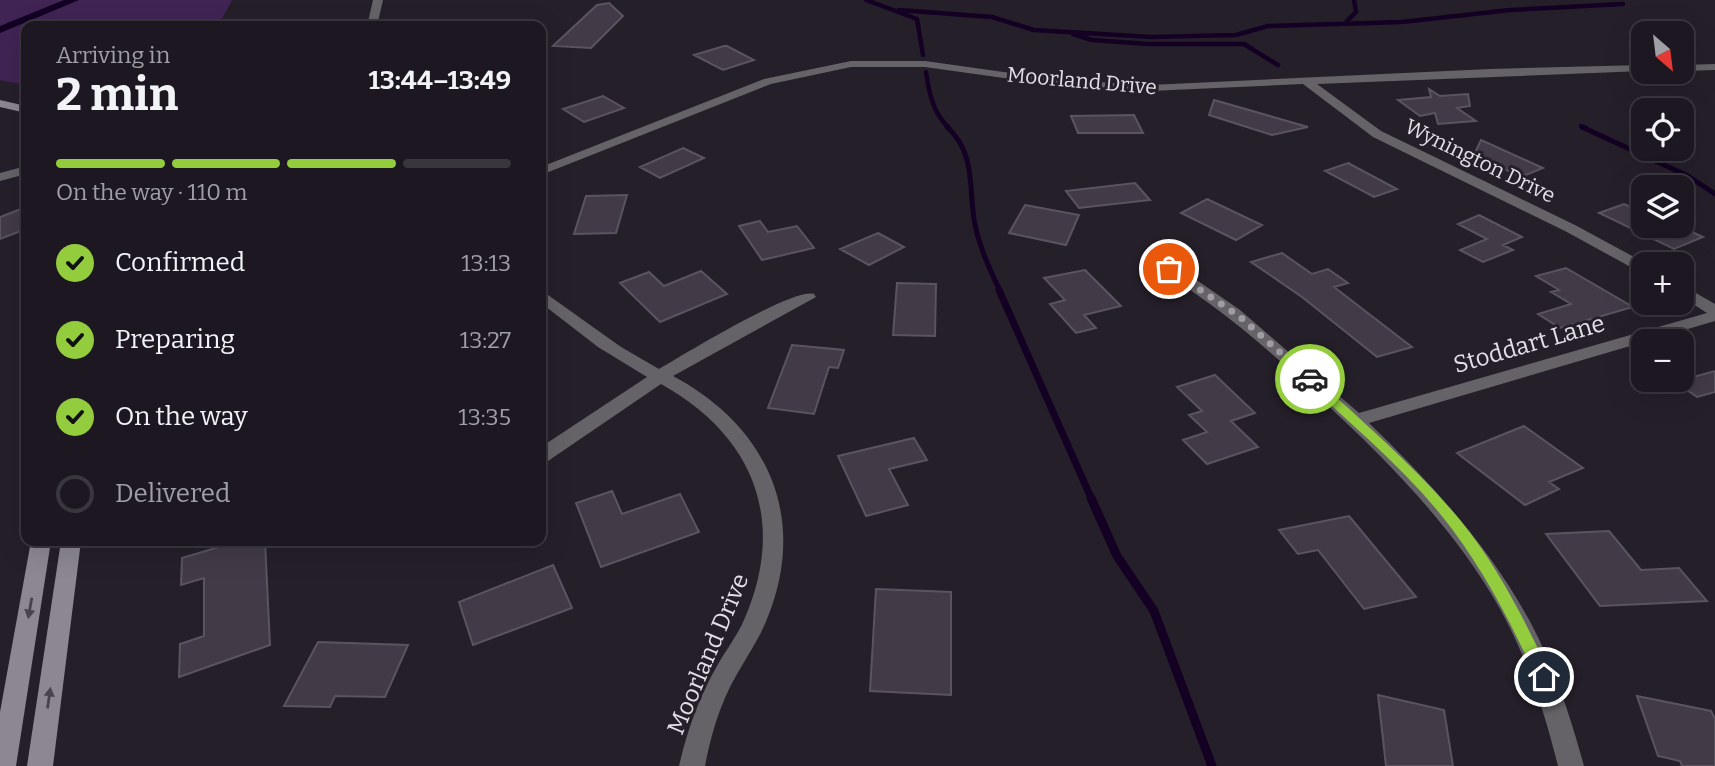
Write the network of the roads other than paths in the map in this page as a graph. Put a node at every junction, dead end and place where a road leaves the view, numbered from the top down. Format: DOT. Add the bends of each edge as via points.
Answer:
graph roads {
  1 [pos="378,0"];
  2 [pos="373,21"];
  3 [pos="1715,67"];
  4 [pos="1631,68"];
  5 [pos="1694,68"];
  6 [pos="1306,81"];
  7 [pos="0,92"];
  8 [pos="21,98"];
  9 [pos="0,103"];
  10 [pos="21,109"];
  11 [pos="546,169"];
  12 [pos="21,171"];
  13 [pos="0,177"];
  14 [pos="1147,258"];
  15 [pos="1631,261"];
  16 [pos="808,297"];
  17 [pos="1694,298"];
  18 [pos="546,299"];
  19 [pos="1715,313"];
  20 [pos="657,376"];
  21 [pos="1357,420"];
  22 [pos="546,453"];
  23 [pos="40,546"];
  24 [pos="70,546"];
  25 [pos="3,766"];
  26 [pos="40,766"];
  27 [pos="692,766"];
  28 [pos="1571,766"];
  1 -- 2 [label="street"];
  3 -- 5 [label="street"];
  4 -- 6 [label="street, Moorland Drive"];
  6 -- 11 [label="street, Moorland Drive" via="1139,88 1060,83 925,64 839,66 768,82"];
  6 -- 15 [label="street, Wynington Drive" via="1388,141"];
  7 -- 8 [label="main road"];
  9 -- 10 [label="main road"];
  12 -- 13 [label="street"];
  14 -- 21 [label="street" via="1239,316"];
  16 -- 20 [label="street"];
  17 -- 19 [label="street"];
  18 -- 20 [label="street, Moorland Drive"];
  19 -- 21 [label="street, Stoddart Lane"];
  20 -- 22 [label="street"];
  20 -- 27 [label="street, Moorland Drive" via="706,404 738,435 764,477 773,510 771,570 758,613 721,681 699,732"];
  21 -- 28 [label="street" via="1457,525 1510,605 1553,698"];
  23 -- 25 [label="main road, one-way"];
  26 -- 24 [label="main road, one-way"];
}
